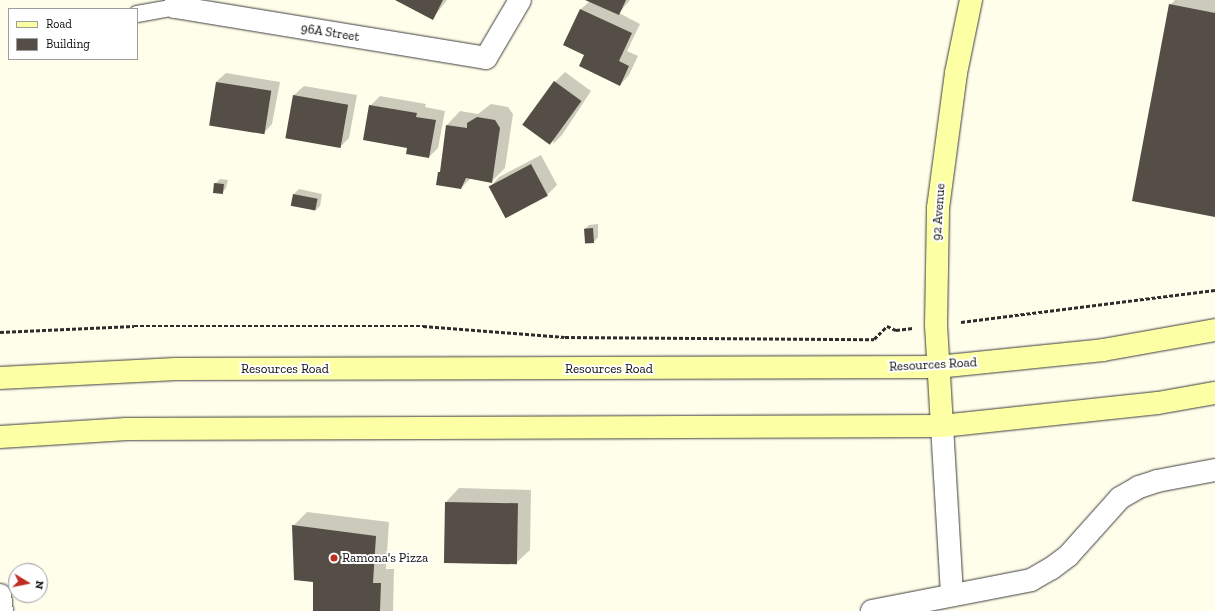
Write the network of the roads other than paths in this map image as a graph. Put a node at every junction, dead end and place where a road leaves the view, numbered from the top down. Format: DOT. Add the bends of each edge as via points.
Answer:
graph roads {
  1 [pos="520,0"];
  2 [pos="971,0"];
  3 [pos="175,3"];
  4 [pos="138,14"];
  5 [pos="1215,330"];
  6 [pos="937,367"];
  7 [pos="0,378"];
  8 [pos="1215,393"];
  9 [pos="942,426"];
  10 [pos="0,437"];
  11 [pos="1215,470"];
  12 [pos="0,595"];
  13 [pos="952,595"];
  14 [pos="2,611"];
  15 [pos="872,611"];
  1 -- 3 [label="street, 96A Street" via="486,58"];
  2 -- 6 [label="main road, 92 Avenue" via="956,73 938,208 935,269"];
  3 -- 4 [label="lane"];
  5 -- 6 [label="main road, Resources Road" via="1103,350"];
  6 -- 7 [label="main road, Resources Road" via="176,369"];
  6 -- 9 [label="main road, 92 Avenue"];
  8 -- 9 [label="main road" via="1158,403"];
  9 -- 10 [label="main road" via="127,429"];
  9 -- 13 [label="street"];
  11 -- 13 [label="street" via="1157,481 1139,487 1120,498 1068,556 1030,580"];
  12 -- 14 [label="street"];
  13 -- 15 [label="street"];
}
